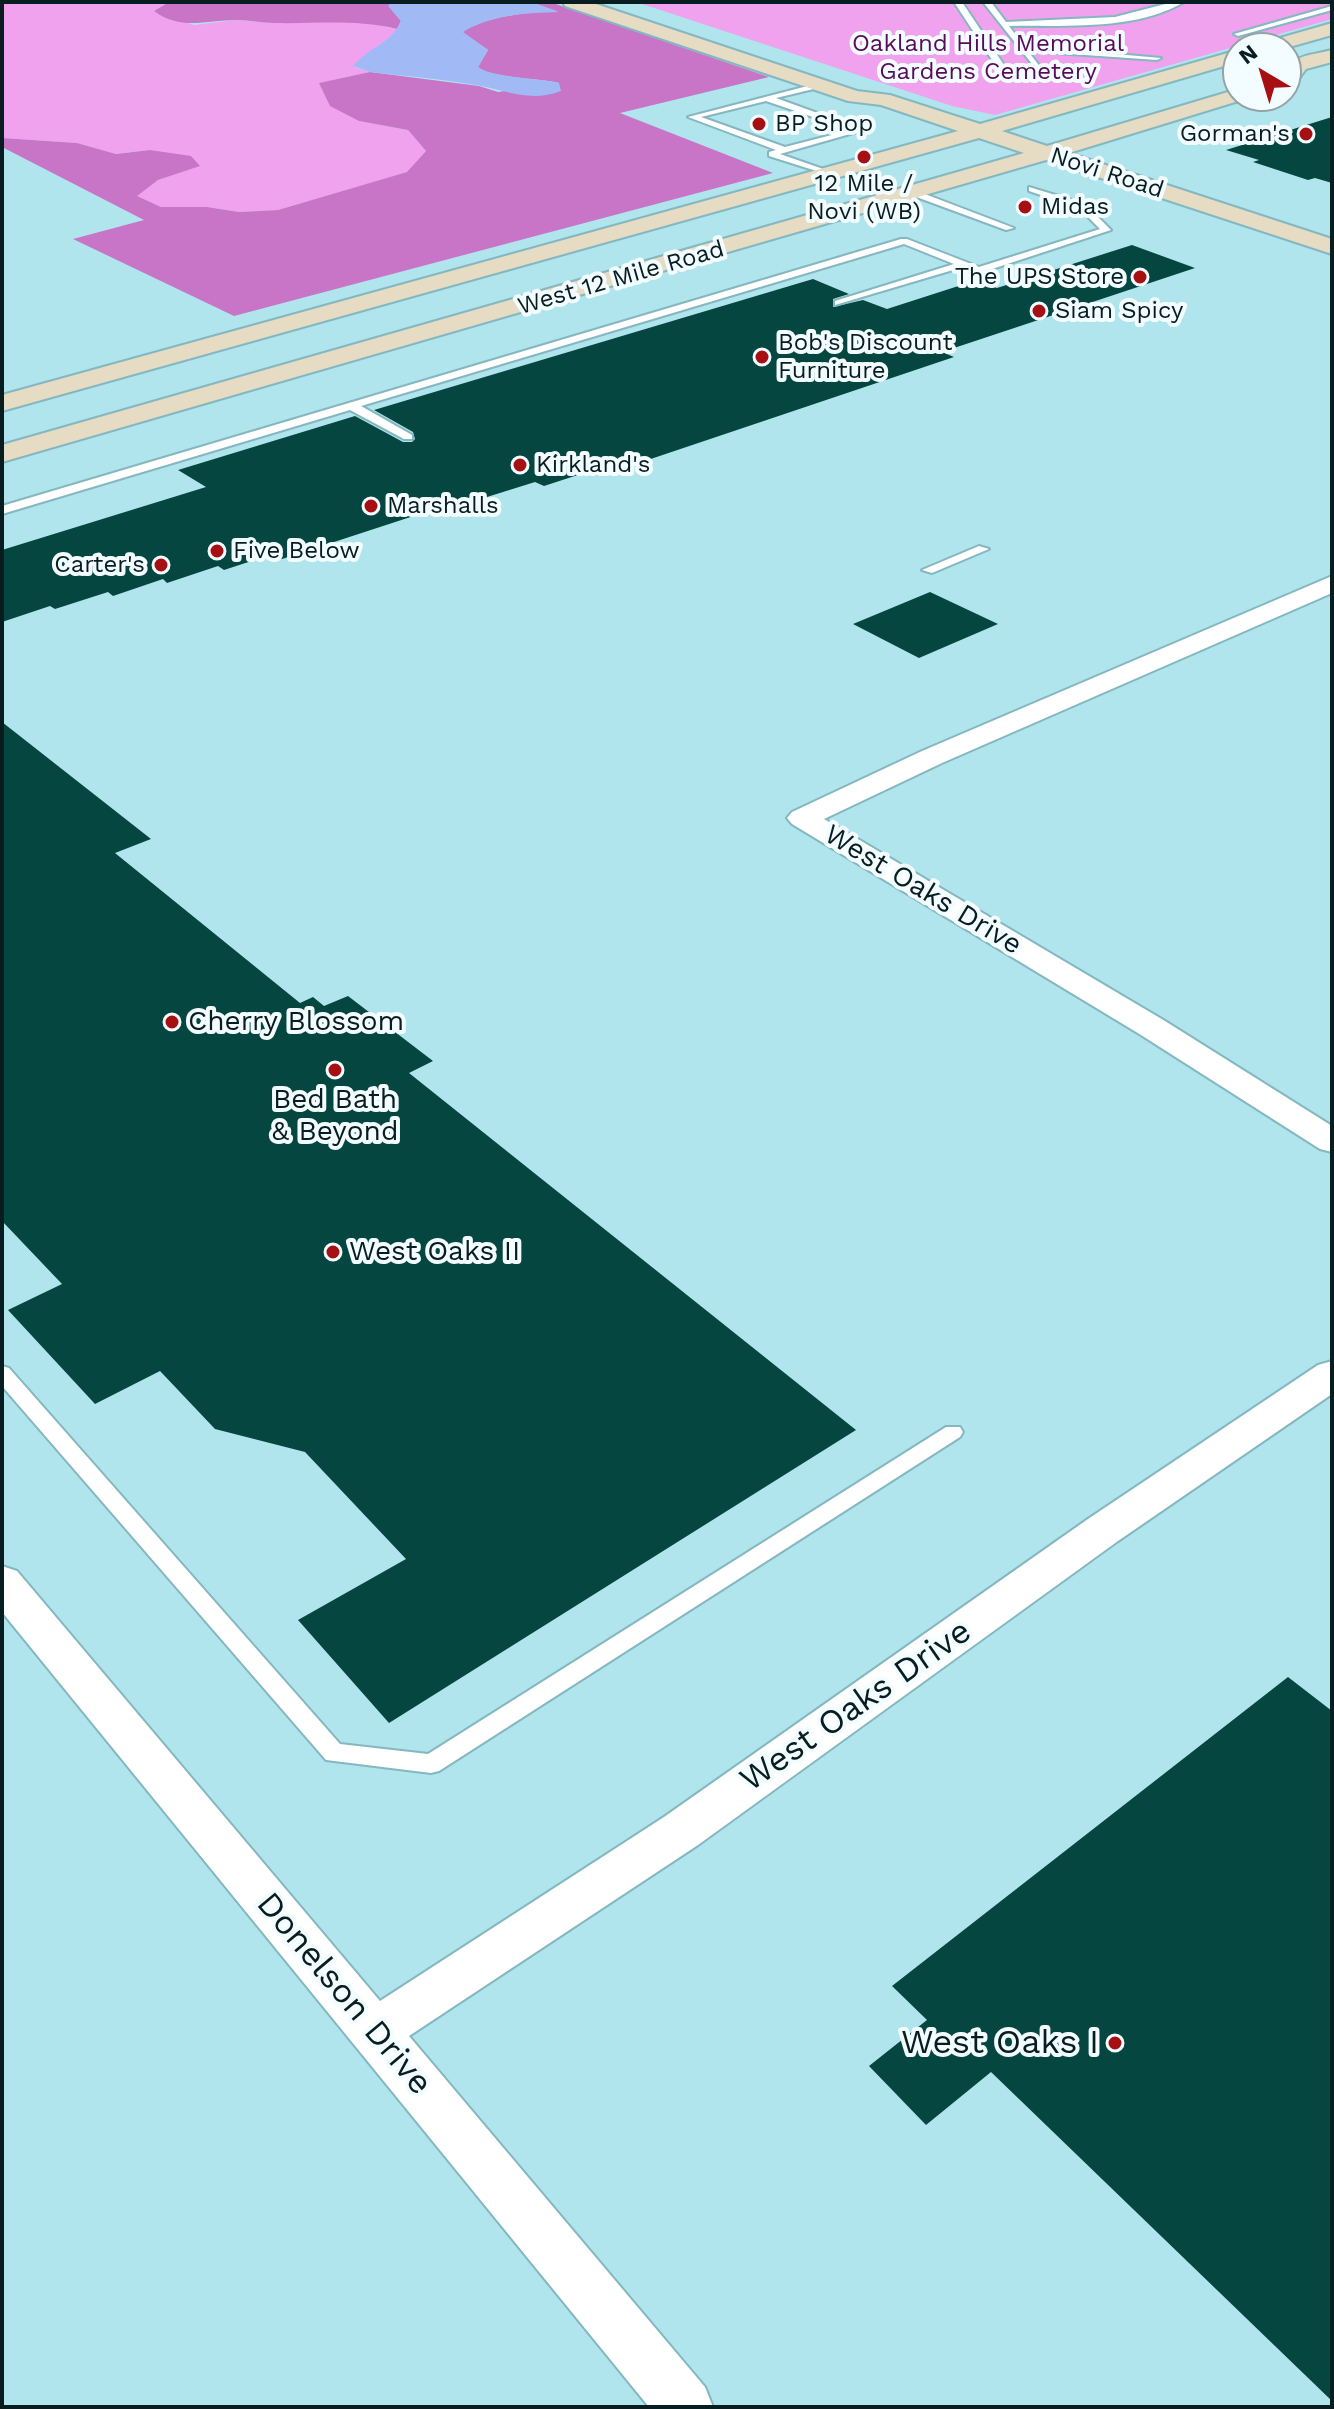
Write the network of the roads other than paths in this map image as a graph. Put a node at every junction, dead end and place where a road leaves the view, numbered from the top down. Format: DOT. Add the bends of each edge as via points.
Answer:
graph roads {
  1 [pos="572,2"];
  2 [pos="610,2"];
  3 [pos="958,2"];
  4 [pos="987,2"];
  5 [pos="1180,2"];
  6 [pos="1332,8"];
  7 [pos="1003,24"];
  8 [pos="1331,29"];
  9 [pos="1245,32"];
  10 [pos="1302,37"];
  11 [pos="1302,47"];
  12 [pos="1022,48"];
  13 [pos="1332,56"];
  14 [pos="1157,58"];
  15 [pos="1222,61"];
  16 [pos="1302,64"];
  17 [pos="1332,67"];
  18 [pos="1222,71"];
  19 [pos="1040,72"];
  20 [pos="1013,74"];
  21 [pos="1302,76"];
  22 [pos="819,85"];
  23 [pos="766,98"];
  24 [pos="883,99"];
  25 [pos="1222,100"];
  26 [pos="1208,104"];
  27 [pos="981,130"];
  28 [pos="785,150"];
  29 [pos="1046,153"];
  30 [pos="821,175"];
  31 [pos="1032,189"];
  32 [pos="902,197"];
  33 [pos="1009,228"];
  34 [pos="1332,247"];
  35 [pos="964,264"];
  36 [pos="425,286"];
  37 [pos="839,303"];
  38 [pos="461,324"];
  39 [pos="77,382"];
  40 [pos="2,403"];
  41 [pos="350,405"];
  42 [pos="127,417"];
  43 [pos="408,437"];
  44 [pos="2,454"];
  45 [pos="2,510"];
  46 [pos="983,549"];
  47 [pos="928,570"];
  48 [pos="1332,584"];
  49 [pos="1332,1141"];
  50 [pos="2,1373"];
  51 [pos="1332,1375"];
  52 [pos="953,1432"];
  53 [pos="2,1582"];
  54 [pos="375,2031"];
  55 [pos="685,2407"];
  1 -- 22 [label="main road, Novi Road"];
  2 -- 24 [label="main road, Novi Road" via="872,89"];
  3 -- 20 [label="lane" via="1001,67"];
  4 -- 7 [label="lane"];
  5 -- 7 [label="lane" via="1112,19"];
  6 -- 9 [label="lane"];
  7 -- 12 [label="lane"];
  8 -- 10 [label="main road"];
  8 -- 11 [label="main road" via="1318,42"];
  12 -- 14 [label="lane"];
  12 -- 19 [label="lane"];
  13 -- 16 [label="main road"];
  15 -- 27 [label="main road, West 12 Mile Road"];
  17 -- 21 [label="main road"];
  18 -- 26 [label="main road" via="1169,89"];
  22 -- 23 [label="lane"];
  22 -- 24 [label="main road, Novi Road" via="855,97"];
  23 -- 28 [label="lane" via="692,117"];
  23 -- 28 [label="lane" via="860,130"];
  24 -- 27 [label="main road, Novi Road"];
  25 -- 26 [label="main road, West 12 Mile Road"];
  26 -- 29 [label="main road, West 12 Mile Road"];
  27 -- 29 [label="main road, Novi Road"];
  27 -- 30 [label="main road, West 12 Mile Road"];
  28 -- 30 [label="lane" via="772,154"];
  29 -- 32 [label="main road, West 12 Mile Road"];
  29 -- 34 [label="main road, Novi Road"];
  30 -- 32 [label="main road" via="877,182"];
  30 -- 36 [label="main road, West 12 Mile Road"];
  31 -- 35 [label="lane" via="1082,206 1106,230 979,270"];
  32 -- 33 [label="lane"];
  32 -- 38 [label="main road, West 12 Mile Road"];
  35 -- 37 [label="lane"];
  35 -- 41 [label="lane" via="904,241"];
  36 -- 38 [label="main road" via="408,295 403,305 412,315"];
  36 -- 39 [label="main road, West 12 Mile Road"];
  38 -- 42 [label="main road, West 12 Mile Road"];
  39 -- 40 [label="main road, West 12 Mile Road"];
  39 -- 42 [label="main road" via="115,381 143,389 147,403"];
  41 -- 43 [label="lane"];
  41 -- 45 [label="lane"];
  42 -- 44 [label="main road, West 12 Mile Road"];
  46 -- 47 [label="lane"];
  48 -- 49 [label="street, West Oaks Drive" via="802,818"];
  50 -- 52 [label="lane" via="334,1753 431,1764"];
  51 -- 54 [label="street, West Oaks Drive" via="1103,1530 681,1831"];
  53 -- 54 [label="street, Donelson Drive"];
  54 -- 55 [label="street, Donelson Drive"];
}
